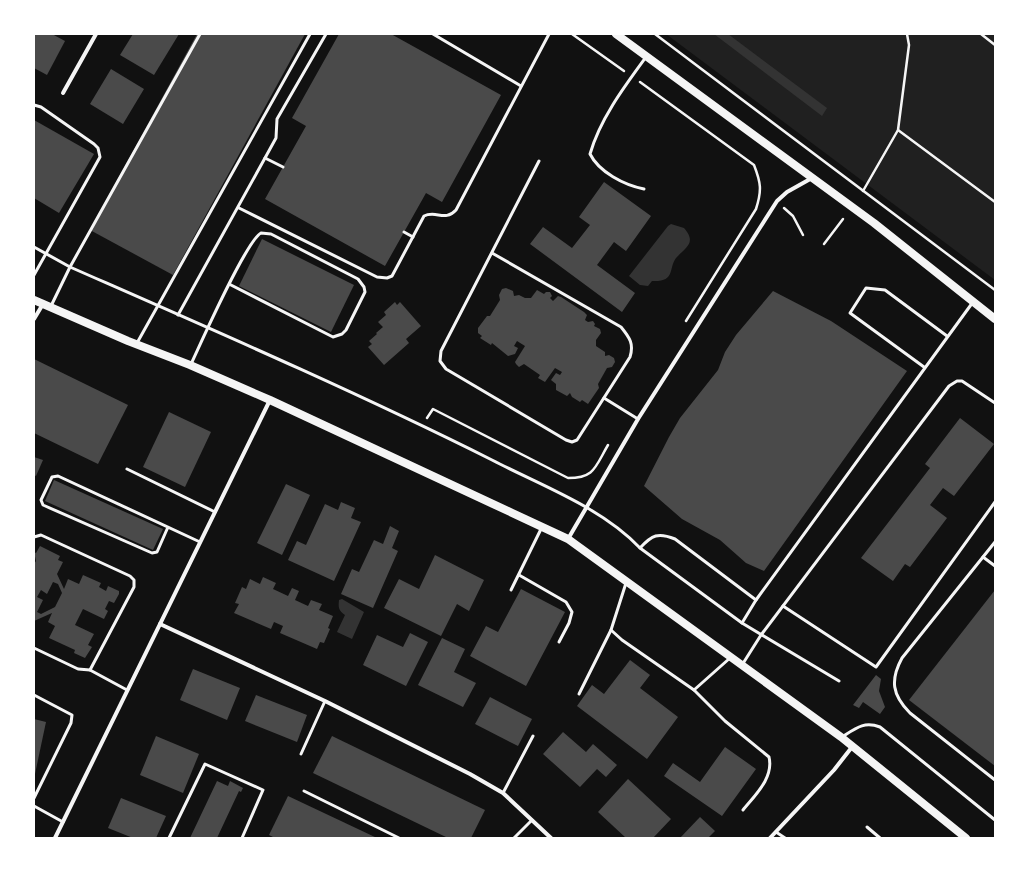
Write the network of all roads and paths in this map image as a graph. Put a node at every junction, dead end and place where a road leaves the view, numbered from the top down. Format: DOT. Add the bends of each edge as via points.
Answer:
graph roads {
  1 [pos="96,34"];
  2 [pos="200,34"];
  3 [pos="310,34"];
  4 [pos="326,34"];
  5 [pos="433,34"];
  6 [pos="548,34"];
  7 [pos="572,34"];
  8 [pos="616,34"];
  9 [pos="655,34"];
  10 [pos="907,34"];
  11 [pos="981,34"];
  12 [pos="995,45"];
  13 [pos="647,56"];
  14 [pos="632,76"];
  15 [pos="521,86"];
  16 [pos="63,93"];
  17 [pos="34,105"];
  18 [pos="898,130"];
  19 [pos="265,158"];
  20 [pos="539,161"];
  21 [pos="283,167"];
  22 [pos="812,178"];
  23 [pos="644,189"];
  24 [pos="863,191"];
  25 [pos="995,202"];
  26 [pos="239,208"];
  27 [pos="793,216"];
  28 [pos="843,218"];
  29 [pos="404,232"];
  30 [pos="803,236"];
  31 [pos="413,237"];
  32 [pos="824,244"];
  33 [pos="34,247"];
  34 [pos="45,253"];
  35 [pos="492,253"];
  36 [pos="70,266"];
  37 [pos="34,275"];
  38 [pos="229,284"];
  39 [pos="995,290"];
  40 [pos="34,300"];
  41 [pos="973,302"];
  42 [pos="47,306"];
  43 [pos="158,306"];
  44 [pos="178,314"];
  45 [pos="34,319"];
  46 [pos="995,319"];
  47 [pos="682,327"];
  48 [pos="209,328"];
  49 [pos="947,336"];
  50 [pos="136,345"];
  51 [pos="190,366"];
  52 [pos="924,367"];
  53 [pos="604,398"];
  54 [pos="270,400"];
  55 [pos="995,403"];
  56 [pos="638,419"];
  57 [pos="423,426"];
  58 [pos="612,439"];
  59 [pos="127,468"];
  60 [pos="995,502"];
  61 [pos="586,508"];
  62 [pos="215,512"];
  63 [pos="168,527"];
  64 [pos="542,527"];
  65 [pos="34,537"];
  66 [pos="568,539"];
  67 [pos="200,542"];
  68 [pos="995,542"];
  69 [pos="640,548"];
  70 [pos="983,557"];
  71 [pos="995,566"];
  72 [pos="518,574"];
  73 [pos="627,582"];
  74 [pos="511,590"];
  75 [pos="756,600"];
  76 [pos="783,606"];
  77 [pos="742,622"];
  78 [pos="160,624"];
  79 [pos="611,630"];
  80 [pos="761,634"];
  81 [pos="559,642"];
  82 [pos="34,648"];
  83 [pos="732,657"];
  84 [pos="742,665"];
  85 [pos="90,670"];
  86 [pos="839,681"];
  87 [pos="127,690"];
  88 [pos="694,690"];
  89 [pos="579,694"];
  90 [pos="34,695"];
  91 [pos="325,701"];
  92 [pos="533,736"];
  93 [pos="841,737"];
  94 [pos="852,747"];
  95 [pos="301,754"];
  96 [pos="995,780"];
  97 [pos="304,791"];
  98 [pos="503,794"];
  99 [pos="34,798"];
  100 [pos="34,806"];
  101 [pos="743,810"];
  102 [pos="532,820"];
  103 [pos="995,820"];
  104 [pos="63,822"];
  105 [pos="867,827"];
  106 [pos="776,832"];
  107 [pos="54,838"];
  108 [pos="169,838"];
  109 [pos="242,838"];
  110 [pos="399,838"];
  111 [pos="514,838"];
  112 [pos="551,838"];
  113 [pos="770,838"];
  114 [pos="785,838"];
  115 [pos="880,838"];
  116 [pos="966,838"];
  1 -- 16 [label="street"];
  2 -- 36 [label="lane"];
  3 -- 43 [label="lane"];
  4 -- 19 [label="lane" via="277,119 276,138"];
  5 -- 15 [label="lane"];
  6 -- 15 [label="lane"];
  7 -- 14 [label="path"];
  8 -- 13 [label="main road"];
  9 -- 24 [label="path"];
  10 -- 18 [label="path" via="909,45"];
  11 -- 12 [label="path"];
  13 -- 14 [label="lane"];
  13 -- 22 [label="main road"];
  14 -- 23 [label="lane" via="594,140 590,154 595,164 632,187"];
  14 -- 47 [label="path" via="754,165 760,180 761,194 756,209"];
  15 -- 31 [label="lane" via="456,210 443,217 434,214 424,216"];
  17 -- 34 [label="lane" via="41,107 94,144 100,152 98,161"];
  18 -- 24 [label="path"];
  18 -- 25 [label="path"];
  19 -- 21 [label="lane"];
  19 -- 26 [label="lane"];
  20 -- 35 [label="lane"];
  22 -- 41 [label="main road" via="874,223"];
  22 -- 56 [label="street" via="787,192 777,201"];
  24 -- 39 [label="path"];
  26 -- 31 [label="lane" via="382,278 387,278 395,272"];
  26 -- 44 [label="lane"];
  27 -- 30 [label="path"];
  28 -- 32 [label="path"];
  29 -- 31 [label="lane"];
  33 -- 34 [label="lane"];
  34 -- 36 [label="lane"];
  34 -- 37 [label="lane"];
  35 -- 53 [label="lane" via="621,327 630,337 633,347 630,357"];
  35 -- 53 [label="lane" via="441,351 442,366 572,442 581,436"];
  36 -- 42 [label="lane"];
  36 -- 43 [label="lane"];
  38 -- 38 [label="lane" via="333,337 346,330 365,292 358,279 266,233 261,233 253,240"];
  38 -- 48 [label="lane"];
  40 -- 42 [label="main road"];
  41 -- 46 [label="main road"];
  41 -- 49 [label="lane"];
  42 -- 45 [label="street"];
  42 -- 50 [label="main road"];
  43 -- 44 [label="lane"];
  43 -- 50 [label="lane"];
  44 -- 48 [label="lane"];
  48 -- 51 [label="lane"];
  48 -- 57 [label="lane"];
  49 -- 52 [label="lane"];
  49 -- 52 [label="lane" via="885,290 866,288 850,313"];
  50 -- 51 [label="main road"];
  51 -- 54 [label="main road"];
  52 -- 75 [label="lane"];
  53 -- 56 [label="lane"];
  54 -- 62 [label="street"];
  54 -- 64 [label="main road"];
  55 -- 76 [label="lane" via="962,381 949,386"];
  56 -- 61 [label="street"];
  57 -- 58 [label="path" via="432,409 568,478 582,478 591,473"];
  57 -- 61 [label="lane"];
  59 -- 62 [label="lane"];
  60 -- 76 [label="lane" via="876,667"];
  61 -- 66 [label="street"];
  61 -- 69 [label="lane" via="628,535"];
  62 -- 67 [label="street"];
  63 -- 63 [label="lane" via="58,476 52,477 41,500 44,505 152,553 157,552"];
  63 -- 67 [label="lane"];
  64 -- 66 [label="main road"];
  64 -- 72 [label="lane"];
  65 -- 85 [label="lane" via="41,535 134,580 134,586"];
  66 -- 73 [label="main road"];
  67 -- 78 [label="street"];
  68 -- 70 [label="lane"];
  69 -- 75 [label="lane" via="649,538 655,536 664,535 675,539"];
  69 -- 77 [label="lane"];
  70 -- 71 [label="lane"];
  70 -- 96 [label="lane" via="902,658 896,669 894,681 901,704 910,713"];
  72 -- 74 [label="lane"];
  72 -- 81 [label="lane" via="566,602 572,612"];
  73 -- 79 [label="lane"];
  73 -- 83 [label="main road"];
  75 -- 77 [label="lane"];
  76 -- 80 [label="lane"];
  77 -- 80 [label="lane"];
  78 -- 87 [label="street"];
  78 -- 91 [label="street"];
  79 -- 88 [label="lane"];
  79 -- 89 [label="lane"];
  80 -- 84 [label="lane"];
  80 -- 86 [label="lane"];
  82 -- 85 [label="lane" via="78,669"];
  83 -- 84 [label="main road"];
  83 -- 88 [label="lane"];
  84 -- 93 [label="main road"];
  85 -- 87 [label="lane"];
  87 -- 104 [label="street"];
  88 -- 101 [label="lane" via="725,721 769,757 769,775"];
  90 -- 99 [label="lane" via="72,715 71,723"];
  91 -- 95 [label="lane"];
  91 -- 98 [label="street" via="470,774"];
  92 -- 98 [label="lane"];
  93 -- 94 [label="main road"];
  93 -- 103 [label="lane" via="863,724 880,727"];
  94 -- 106 [label="street"];
  94 -- 116 [label="main road"];
  97 -- 110 [label="lane"];
  98 -- 102 [label="street"];
  100 -- 104 [label="lane"];
  102 -- 111 [label="lane"];
  102 -- 112 [label="street"];
  104 -- 107 [label="street"];
  105 -- 115 [label="lane"];
  106 -- 113 [label="street"];
  106 -- 114 [label="lane"];
  108 -- 109 [label="lane" via="205,764 263,790"];
}
